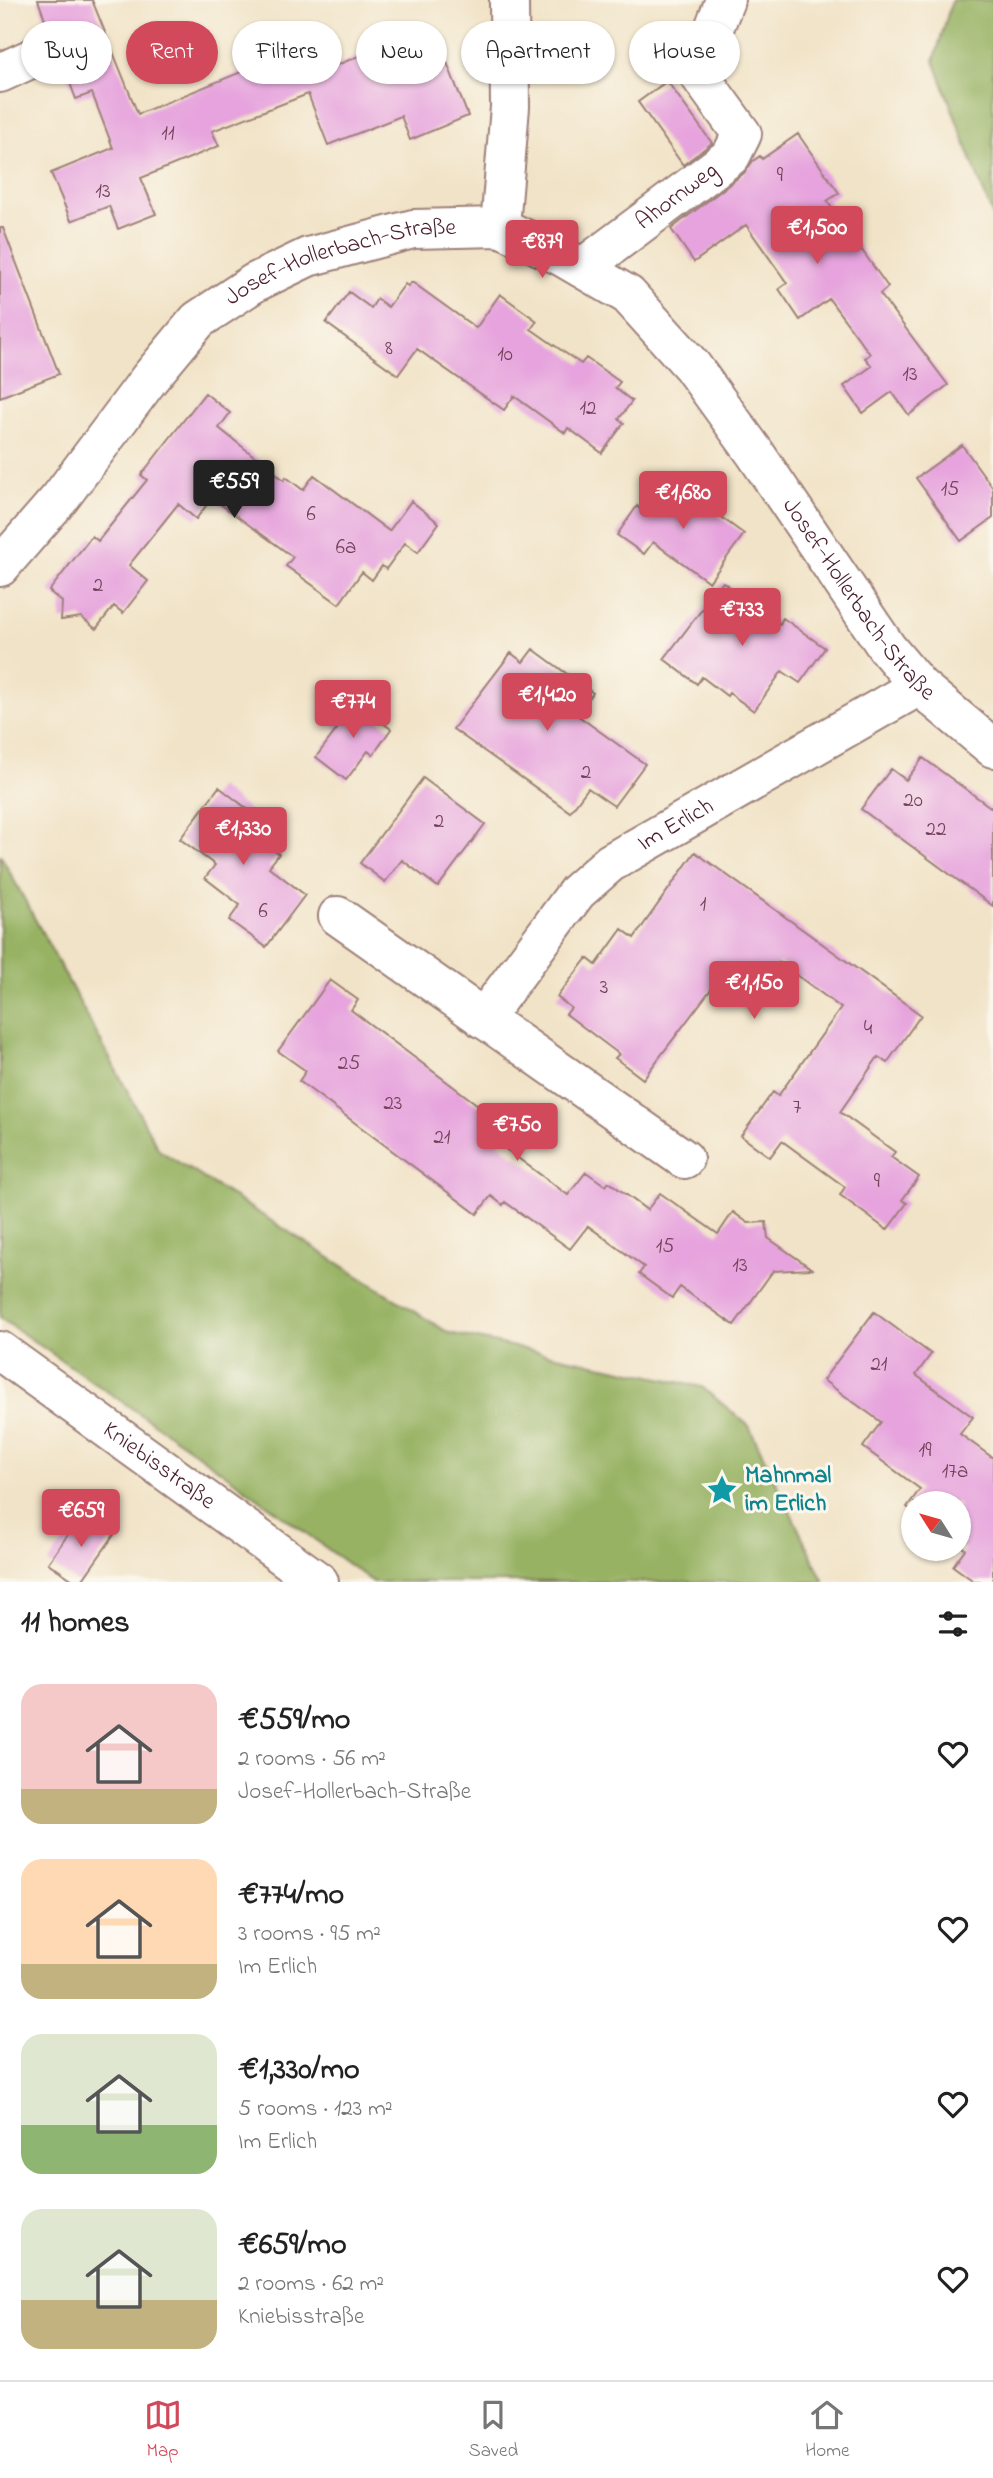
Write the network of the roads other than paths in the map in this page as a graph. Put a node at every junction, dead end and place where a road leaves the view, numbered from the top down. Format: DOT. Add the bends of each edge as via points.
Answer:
graph roads {
  1 [pos="509,0"];
  2 [pos="725,0"];
  3 [pos="21,63"];
  4 [pos="0,73"];
  5 [pos="500,226"];
  6 [pos="582,268"];
  7 [pos="0,567"];
  8 [pos="919,687"];
  9 [pos="993,748"];
  10 [pos="338,916"];
  11 [pos="483,1018"];
  12 [pos="684,1159"];
  13 [pos="0,1351"];
  14 [pos="319,1582"];
  1 -- 5 [label="street" via="510,107"];
  2 -- 6 [label="street, Ahornweg" via="697,72 741,134 731,156"];
  3 -- 4 [label="street"];
  5 -- 6 [label="street, Josef-Hollerbach-Straße"];
  5 -- 7 [label="street, Josef-Hollerbach-Straße" via="413,229 308,257 198,320 60,498"];
  6 -- 8 [label="street, Josef-Hollerbach-Straße" via="628,295 692,366 887,648"];
  8 -- 9 [label="street, Josef-Hollerbach-Straße"];
  8 -- 11 [label="street, Im Erlich" via="610,863 577,892"];
  10 -- 11 [label="street"];
  11 -- 12 [label="street"];
  13 -- 14 [label="street, Kniebisstraße"];
}
